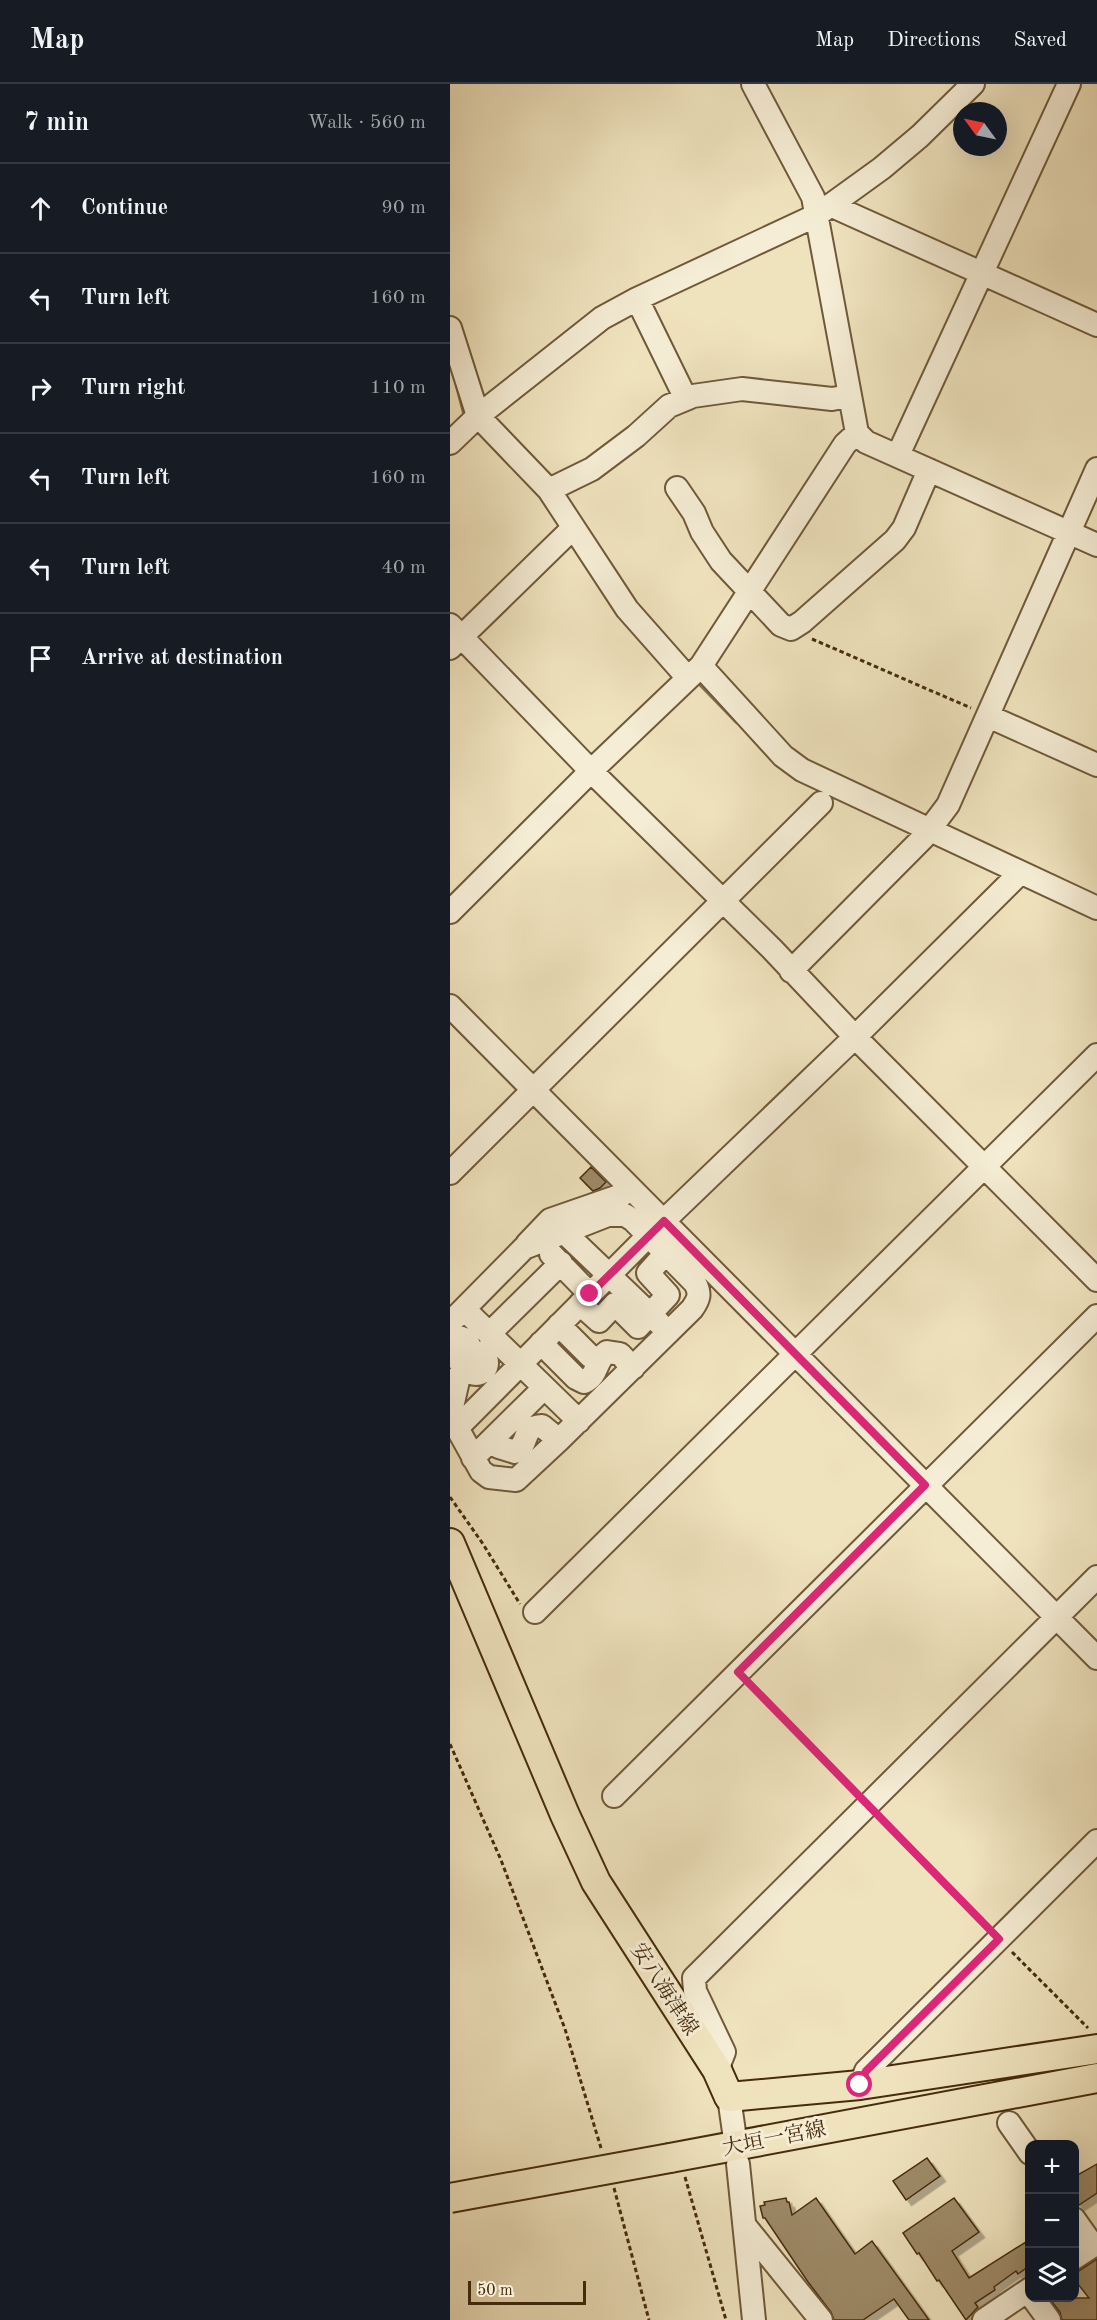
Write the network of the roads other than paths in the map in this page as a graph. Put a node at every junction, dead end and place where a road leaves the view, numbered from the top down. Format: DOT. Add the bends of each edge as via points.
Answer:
graph roads {
  1 [pos="753,84"];
  2 [pos="973,84"];
  3 [pos="1069,84"];
  4 [pos="824,210"];
  5 [pos="982,274"];
  6 [pos="637,299"];
  7 [pos="1097,325"];
  8 [pos="450,328"];
  9 [pos="849,396"];
  10 [pos="686,399"];
  11 [pos="478,416"];
  12 [pos="857,433"];
  13 [pos="450,443"];
  14 [pos="898,455"];
  15 [pos="1097,469"];
  16 [pos="929,470"];
  17 [pos="677,488"];
  18 [pos="549,490"];
  19 [pos="573,528"];
  20 [pos="1070,533"];
  21 [pos="1097,545"];
  22 [pos="749,593"];
  23 [pos="454,637"];
  24 [pos="694,672"];
  25 [pos="988,716"];
  26 [pos="1097,765"];
  27 [pos="591,771"];
  28 [pos="821,803"];
  29 [pos="930,831"];
  30 [pos="1020,873"];
  31 [pos="723,901"];
  32 [pos="1097,908"];
  33 [pos="450,912"];
  34 [pos="791,971"];
  35 [pos="450,1006"];
  36 [pos="855,1037"];
  37 [pos="1097,1055"];
  38 [pos="533,1090"];
  39 [pos="985,1165"];
  40 [pos="450,1173"];
  41 [pos="622,1195"];
  42 [pos="656,1228"];
  43 [pos="564,1232"];
  44 [pos="532,1245"];
  45 [pos="666,1253"];
  46 [pos="561,1263"];
  47 [pos="608,1275"];
  48 [pos="1097,1280"];
  49 [pos="575,1309"];
  50 [pos="649,1314"];
  51 [pos="1097,1316"];
  52 [pos="669,1333"];
  53 [pos="541,1343"];
  54 [pos="469,1349"];
  55 [pos="649,1352"];
  56 [pos="579,1353"];
  57 [pos="796,1354"];
  58 [pos="520,1364"];
  59 [pos="633,1368"];
  60 [pos="544,1388"];
  61 [pos="452,1420"];
  62 [pos="579,1421"];
  63 [pos="492,1440"];
  64 [pos="559,1440"];
  65 [pos="473,1458"];
  66 [pos="925,1485"];
  67 [pos="450,1543"];
  68 [pos="1097,1577"];
  69 [pos="535,1612"];
  70 [pos="1056,1618"];
  71 [pos="1097,1658"];
  72 [pos="614,1796"];
  73 [pos="1097,1840"];
  74 [pos="1093,2039"];
  75 [pos="717,2070"];
  76 [pos="1097,2078"];
  77 [pos="860,2085"];
  78 [pos="729,2097"];
  79 [pos="1009,2123"];
  80 [pos="734,2132"];
  81 [pos="1025,2147"];
  82 [pos="738,2164"];
  83 [pos="450,2198"];
  84 [pos="745,2226"];
  85 [pos="1079,2229"];
  86 [pos="1088,2249"];
  87 [pos="1025,2295"];
  88 [pos="1036,2302"];
  89 [pos="754,2320"];
  90 [pos="820,2320"];
  91 [pos="984,2320"];
  92 [pos="1048,2320"];
  1 -- 4 [label="street" via="813,197"];
  2 -- 4 [label="street" via="890,162"];
  3 -- 5 [label="street"];
  4 -- 5 [label="street"];
  4 -- 6 [label="street"];
  4 -- 9 [label="street"];
  5 -- 7 [label="street"];
  5 -- 14 [label="street"];
  6 -- 10 [label="street"];
  6 -- 11 [label="street" via="602,318"];
  8 -- 11 [label="street"];
  9 -- 10 [label="street" via="832,399 742,389"];
  9 -- 12 [label="street"];
  10 -- 18 [label="street" via="669,406 592,469"];
  11 -- 13 [label="street"];
  11 -- 18 [label="street"];
  12 -- 14 [label="street" via="866,442"];
  12 -- 22 [label="street" via="839,454"];
  14 -- 16 [label="street"];
  15 -- 20 [label="street"];
  16 -- 20 [label="street"];
  16 -- 22 [label="street" via="895,540 802,622 791,629 781,625"];
  17 -- 22 [label="street" via="721,561"];
  18 -- 19 [label="street"];
  19 -- 23 [label="street"];
  19 -- 24 [label="street" via="627,609"];
  20 -- 21 [label="street"];
  20 -- 25 [label="street"];
  22 -- 24 [label="street"];
  23 -- 27 [label="street"];
  24 -- 27 [label="street"];
  24 -- 29 [label="street" via="802,770"];
  25 -- 26 [label="street"];
  25 -- 29 [label="street" via="948,805"];
  27 -- 31 [label="street"];
  27 -- 33 [label="street"];
  28 -- 31 [label="street"];
  29 -- 30 [label="street"];
  29 -- 34 [label="street"];
  30 -- 32 [label="street"];
  30 -- 36 [label="street"];
  31 -- 34 [label="street"];
  31 -- 38 [label="street"];
  34 -- 36 [label="street"];
  35 -- 38 [label="street"];
  36 -- 39 [label="street"];
  36 -- 42 [label="street"];
  37 -- 39 [label="street"];
  38 -- 40 [label="street"];
  38 -- 42 [label="street"];
  39 -- 48 [label="street"];
  39 -- 57 [label="street"];
  41 -- 44 [label="street" via="550,1220"];
  42 -- 43 [label="street" via="616,1214"];
  42 -- 45 [label="street"];
  42 -- 47 [label="street"];
  42 -- 57 [label="street"];
  43 -- 44 [label="street"];
  43 -- 47 [label="street"];
  44 -- 46 [label="street"];
  44 -- 54 [label="street"];
  45 -- 50 [label="street" via="648,1273 668,1295"];
  45 -- 52 [label="street" via="699,1290 699,1299"];
  46 -- 49 [label="street"];
  46 -- 54 [label="street"];
  47 -- 49 [label="street"];
  47 -- 50 [label="street"];
  49 -- 50 [label="street" via="599,1321 615,1304 638,1327"];
  49 -- 53 [label="street"];
  49 -- 55 [label="street" via="598,1340 618,1322"];
  49 -- 56 [label="street"];
  50 -- 52 [label="street"];
  51 -- 66 [label="street"];
  52 -- 55 [label="street"];
  53 -- 58 [label="street"];
  53 -- 59 [label="street" via="584,1382 591,1378 607,1352 620,1354"];
  54 -- 58 [label="street"];
  54 -- 58 [label="street"];
  54 -- 61 [label="street"];
  54 -- 61 [label="street"];
  55 -- 59 [label="street"];
  57 -- 66 [label="street"];
  57 -- 69 [label="street"];
  58 -- 60 [label="street"];
  59 -- 62 [label="street"];
  60 -- 62 [label="street"];
  60 -- 63 [label="street"];
  61 -- 65 [label="street"];
  62 -- 64 [label="street"];
  63 -- 64 [label="street" via="515,1452 524,1446 534,1426 542,1426"];
  63 -- 65 [label="street"];
  64 -- 65 [label="street" via="516,1480 489,1477"];
  66 -- 70 [label="street"];
  66 -- 72 [label="street"];
  67 -- 75 [label="main road, 安八海津線" via="596,1882"];
  68 -- 70 [label="street"];
  70 -- 71 [label="street"];
  70 -- 75 [label="street" via="694,1978 695,1991 724,2052"];
  73 -- 77 [label="street" via="866,2071"];
  74 -- 77 [label="main road"];
  75 -- 78 [label="main road, 安八海津線"];
  76 -- 83 [label="main road, 大垣一宮線, bridge" via="677,2164"];
  77 -- 78 [label="main road"];
  78 -- 80 [label="street"];
  79 -- 81 [label="street"];
  82 -- 84 [label="street"];
  84 -- 89 [label="street"];
  84 -- 90 [label="street"];
  85 -- 86 [label="street"];
  87 -- 91 [label="street"];
  88 -- 92 [label="street"];
}
